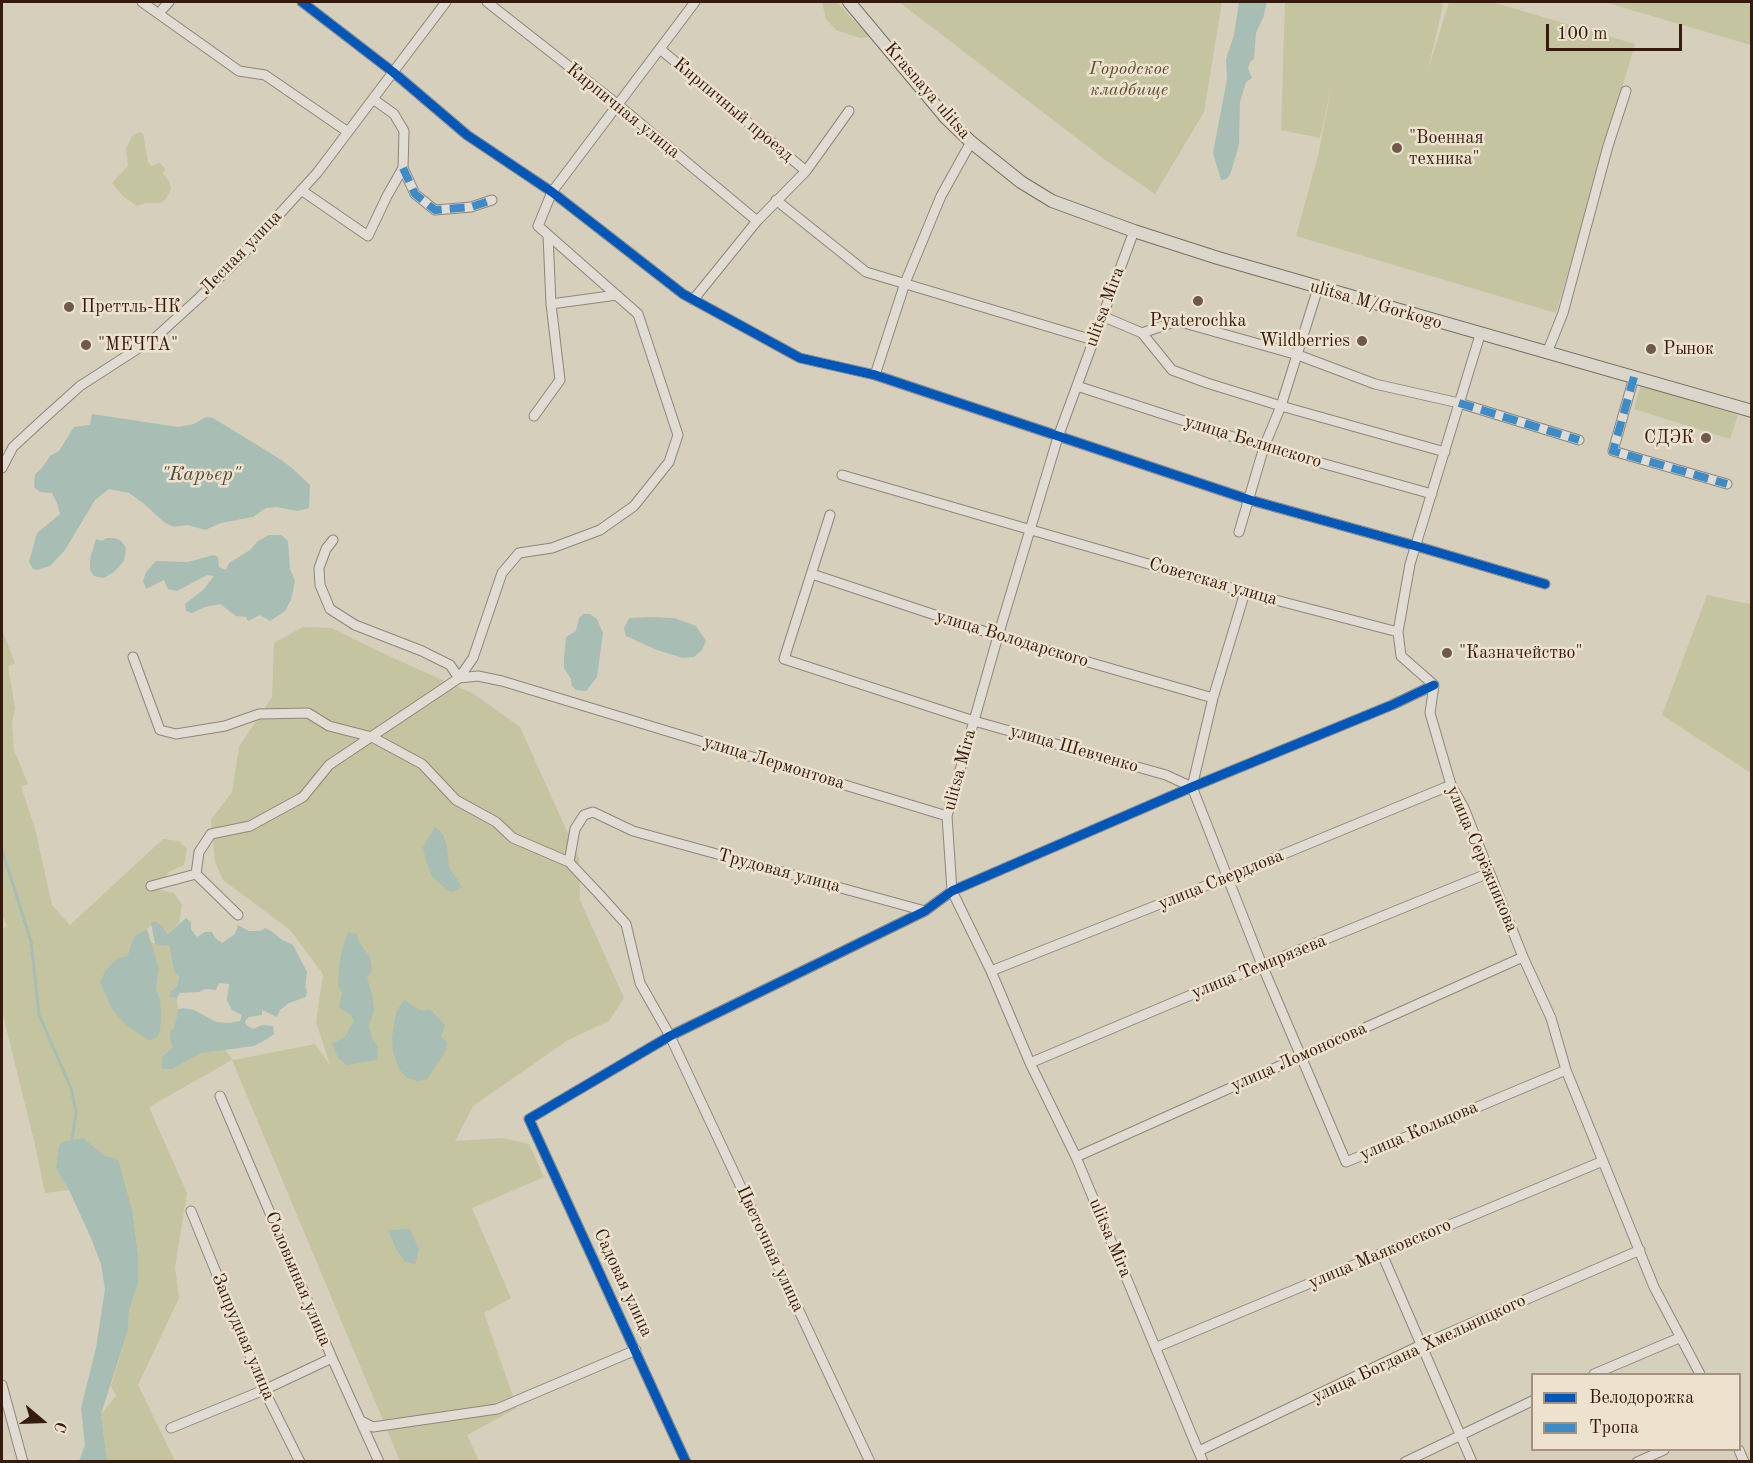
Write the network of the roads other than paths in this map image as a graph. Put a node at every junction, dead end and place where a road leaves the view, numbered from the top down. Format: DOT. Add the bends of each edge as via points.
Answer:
graph roads {
  1 [pos="142,2"];
  2 [pos="169,2"];
  3 [pos="302,2"];
  4 [pos="446,2"];
  5 [pos="487,2"];
  6 [pos="695,2"];
  7 [pos="849,2"];
  8 [pos="159,13"];
  9 [pos="660,49"];
  10 [pos="393,72"];
  11 [pos="1626,91"];
  12 [pos="373,99"];
  13 [pos="617,104"];
  14 [pos="849,111"];
  15 [pos="348,132"];
  16 [pos="971,142"];
  17 [pos="403,168"];
  18 [pos="806,171"];
  19 [pos="1010,174"];
  20 [pos="301,190"];
  21 [pos="552,192"];
  22 [pos="492,200"];
  23 [pos="776,200"];
  24 [pos="757,221"];
  25 [pos="1134,231"];
  26 [pos="548,235"];
  27 [pos="904,283"];
  28 [pos="1318,288"];
  29 [pos="617,295"];
  30 [pos="693,300"];
  31 [pos="551,304"];
  32 [pos="1102,316"];
  33 [pos="1142,333"];
  34 [pos="1480,335"];
  35 [pos="1093,340"];
  36 [pos="1547,353"];
  37 [pos="1298,355"];
  38 [pos="875,375"];
  39 [pos="1634,377"];
  40 [pos="1077,386"];
  41 [pos="1459,403"];
  42 [pos="1281,406"];
  43 [pos="1752,411"];
  44 [pos="534,416"];
  45 [pos="1058,437"];
  46 [pos="1579,440"];
  47 [pos="1264,447"];
  48 [pos="1445,452"];
  49 [pos="2,468"];
  50 [pos="842,475"];
  51 [pos="1727,484"];
  52 [pos="1432,494"];
  53 [pos="1250,500"];
  54 [pos="830,515"];
  55 [pos="1029,530"];
  56 [pos="1239,532"];
  57 [pos="333,540"];
  58 [pos="1416,546"];
  59 [pos="812,574"];
  60 [pos="1545,584"];
  61 [pos="1245,592"];
  62 [pos="1398,632"];
  63 [pos="998,636"];
  64 [pos="133,657"];
  65 [pos="459,678"];
  66 [pos="1434,685"];
  67 [pos="1213,698"];
  68 [pos="974,721"];
  69 [pos="372,737"];
  70 [pos="1451,785"];
  71 [pos="1192,787"];
  72 [pos="947,816"];
  73 [pos="569,862"];
  74 [pos="1489,873"];
  75 [pos="196,874"];
  76 [pos="1228,878"];
  77 [pos="151,886"];
  78 [pos="951,891"];
  79 [pos="925,911"];
  80 [pos="238,915"];
  81 [pos="1523,957"];
  82 [pos="1262,965"];
  83 [pos="991,971"];
  84 [pos="670,1036"];
  85 [pos="1301,1055"];
  86 [pos="1030,1063"];
  87 [pos="1566,1070"];
  88 [pos="220,1095"];
  89 [pos="1076,1157"];
  90 [pos="1603,1161"];
  91 [pos="191,1211"];
  92 [pos="1640,1250"];
  93 [pos="1382,1254"];
  94 [pos="1679,1338"];
  95 [pos="1422,1345"];
  96 [pos="1157,1347"];
  97 [pos="636,1350"];
  98 [pos="332,1358"];
  99 [pos="1596,1373"];
  100 [pos="1699,1373"];
  101 [pos="2,1385"];
  102 [pos="264,1390"];
  103 [pos="1531,1402"];
  104 [pos="361,1421"];
  105 [pos="171,1428"];
  106 [pos="1462,1434"];
  107 [pos="1199,1451"];
  108 [pos="1660,1451"];
  109 [pos="23,1461"];
  110 [pos="300,1461"];
  111 [pos="379,1461"];
  112 [pos="686,1461"];
  113 [pos="870,1461"];
  114 [pos="1203,1461"];
  115 [pos="1405,1461"];
  116 [pos="1473,1461"];
  117 [pos="1637,1461"];
  1 -- 8 [label="street"];
  2 -- 8 [label="street"];
  3 -- 10 [label="street"];
  4 -- 10 [label="street, Лесная улица"];
  5 -- 13 [label="street, Кирпичная улица"];
  6 -- 9 [label="street"];
  7 -- 16 [label="main road, Krasnaya ulitsa" via="946,118"];
  8 -- 15 [label="street" via="239,71 265,75"];
  9 -- 13 [label="street"];
  9 -- 18 [label="street, Кирпичный проезд"];
  10 -- 12 [label="street, Лесная улица"];
  10 -- 21 [label="street" via="467,135"];
  11 -- 36 [label="street" via="1563,313"];
  12 -- 15 [label="street, Лесная улица"];
  12 -- 17 [label="street" via="394,114 404,131"];
  13 -- 21 [label="street"];
  13 -- 24 [label="street, Кирпичная улица"];
  14 -- 18 [label="street"];
  15 -- 20 [label="street, Лесная улица"];
  16 -- 19 [label="main road, Krasnaya ulitsa"];
  16 -- 27 [label="street" via="941,196"];
  17 -- 20 [label="street" via="368,236"];
  17 -- 22 [label="street" via="415,194 435,210 471,207"];
  18 -- 23 [label="street"];
  19 -- 25 [label="main road, ulitsa M/Gorkogo" via="1052,201"];
  20 -- 49 [label="street, Лесная улица" via="200,297 156,337 80,386 13,447"];
  21 -- 26 [label="street" via="537,226"];
  21 -- 30 [label="street"];
  23 -- 24 [label="street"];
  23 -- 27 [label="street" via="866,272"];
  24 -- 30 [label="street"];
  25 -- 28 [label="main road, ulitsa M/Gorkogo"];
  25 -- 32 [label="street, ulitsa Mira"];
  26 -- 29 [label="street"];
  26 -- 31 [label="street"];
  27 -- 35 [label="street"];
  27 -- 38 [label="street"];
  28 -- 34 [label="main road, ulitsa M/Gorkogo"];
  28 -- 37 [label="street"];
  29 -- 31 [label="street"];
  29 -- 65 [label="street" via="638,314 671,409 678,435 669,462 634,506 600,530 552,548 519,553 502,573 473,658"];
  30 -- 38 [label="street" via="800,358"];
  31 -- 44 [label="street" via="560,380"];
  32 -- 33 [label="street"];
  32 -- 35 [label="street, ulitsa Mira"];
  33 -- 37 [label="street" via="1177,321"];
  33 -- 42 [label="street" via="1172,370"];
  34 -- 36 [label="main road, ulitsa M/Gorkogo"];
  34 -- 41 [label="street"];
  35 -- 40 [label="street, ulitsa Mira"];
  36 -- 39 [label="main road, ulitsa M/Gorkogo"];
  37 -- 41 [label="street" via="1375,384"];
  37 -- 42 [label="street"];
  38 -- 45 [label="street"];
  39 -- 43 [label="main road, ulitsa M/Gorkogo"];
  39 -- 51 [label="street" via="1613,451"];
  40 -- 45 [label="street, ulitsa Mira"];
  40 -- 47 [label="street, улица Белинского"];
  41 -- 46 [label="street"];
  41 -- 48 [label="street"];
  42 -- 47 [label="street"];
  42 -- 48 [label="street"];
  45 -- 53 [label="street"];
  45 -- 55 [label="street, ulitsa Mira"];
  47 -- 52 [label="street, улица Белинского"];
  47 -- 53 [label="street"];
  48 -- 52 [label="street"];
  50 -- 55 [label="street, Советская улица"];
  52 -- 58 [label="street"];
  53 -- 56 [label="street"];
  53 -- 58 [label="street"];
  54 -- 59 [label="street"];
  55 -- 61 [label="street, Советская улица"];
  55 -- 63 [label="street, ulitsa Mira"];
  57 -- 65 [label="street" via="319,568 320,585 330,609 355,625 450,665"];
  58 -- 60 [label="street"];
  58 -- 62 [label="street"];
  59 -- 63 [label="street, улица Володарского"];
  59 -- 68 [label="street, улица Шевченко" via="784,659"];
  61 -- 62 [label="street, Советская улица"];
  61 -- 67 [label="street"];
  62 -- 66 [label="street" via="1401,656"];
  63 -- 67 [label="street, улица Володарского"];
  63 -- 68 [label="street, ulitsa Mira"];
  64 -- 69 [label="street" via="160,730 176,734 225,726 259,714 308,713 329,726"];
  65 -- 69 [label="street"];
  65 -- 72 [label="street, улица Лермонтова" via="494,679"];
  66 -- 70 [label="street, улица Серёжникова" via="1430,713"];
  66 -- 71 [label="street"];
  67 -- 71 [label="street"];
  68 -- 71 [label="street, улица Шевченко" via="1166,775"];
  68 -- 72 [label="street, ulitsa Mira"];
  69 -- 73 [label="street" via="422,764 456,800 496,822 513,838"];
  69 -- 75 [label="street" via="329,765 303,797 250,826 211,834 199,852"];
  70 -- 74 [label="street, улица Серёжникова"];
  70 -- 76 [label="street, улица Свердлова"];
  71 -- 76 [label="street"];
  71 -- 78 [label="street"];
  72 -- 78 [label="street, ulitsa Mira"];
  73 -- 79 [label="street, Трудовая улица" via="575,829 584,815 593,812 633,831"];
  73 -- 84 [label="street, Цветочная улица" via="626,924 640,983"];
  74 -- 81 [label="street, улица Серёжникова"];
  74 -- 82 [label="street, улица Темирязева"];
  75 -- 77 [label="street"];
  75 -- 80 [label="street"];
  76 -- 82 [label="street"];
  76 -- 83 [label="street, улица Свердлова"];
  78 -- 79 [label="street"];
  78 -- 83 [label="street, ulitsa Mira"];
  79 -- 84 [label="street"];
  81 -- 85 [label="street, улица Ломоносова"];
  81 -- 87 [label="street, улица Серёжникова" via="1551,1018"];
  82 -- 85 [label="street"];
  82 -- 86 [label="street, улица Темирязева"];
  83 -- 86 [label="street, ulitsa Mira"];
  84 -- 97 [label="street, Садовая улица" via="529,1119"];
  84 -- 113 [label="street, Цветочная улица"];
  85 -- 87 [label="street, улица Кольцова" via="1346,1162"];
  85 -- 89 [label="street, улица Ломоносова"];
  86 -- 89 [label="street, ulitsa Mira"];
  87 -- 90 [label="street, улица Серёжникова"];
  88 -- 98 [label="street, Соловьиная улица"];
  89 -- 96 [label="street, ulitsa Mira"];
  90 -- 92 [label="street, улица Серёжникова"];
  90 -- 93 [label="street, улица Маяковского"];
  91 -- 102 [label="street, Запрудная улица"];
  92 -- 94 [label="street, улица Серёжникова"];
  92 -- 95 [label="street, улица Богдана Хмельницкого"];
  93 -- 95 [label="street"];
  93 -- 96 [label="street, улица Маяковского"];
  94 -- 99 [label="street"];
  94 -- 100 [label="street, улица Серёжникова"];
  95 -- 106 [label="street"];
  95 -- 107 [label="street, улица Богдана Хмельницкого"];
  96 -- 107 [label="street, ulitsa Mira"];
  97 -- 104 [label="street" via="497,1409 373,1427"];
  97 -- 112 [label="street, Садовая улица"];
  98 -- 102 [label="street"];
  98 -- 104 [label="street, Соловьиная улица"];
  101 -- 109 [label="street"];
  102 -- 105 [label="street"];
  102 -- 110 [label="street, Запрудная улица"];
  103 -- 106 [label="street"];
  104 -- 111 [label="street, Соловьиная улица"];
  106 -- 115 [label="street"];
  106 -- 116 [label="street"];
  107 -- 114 [label="street, ulitsa Mira"];
  108 -- 117 [label="street"];
}
